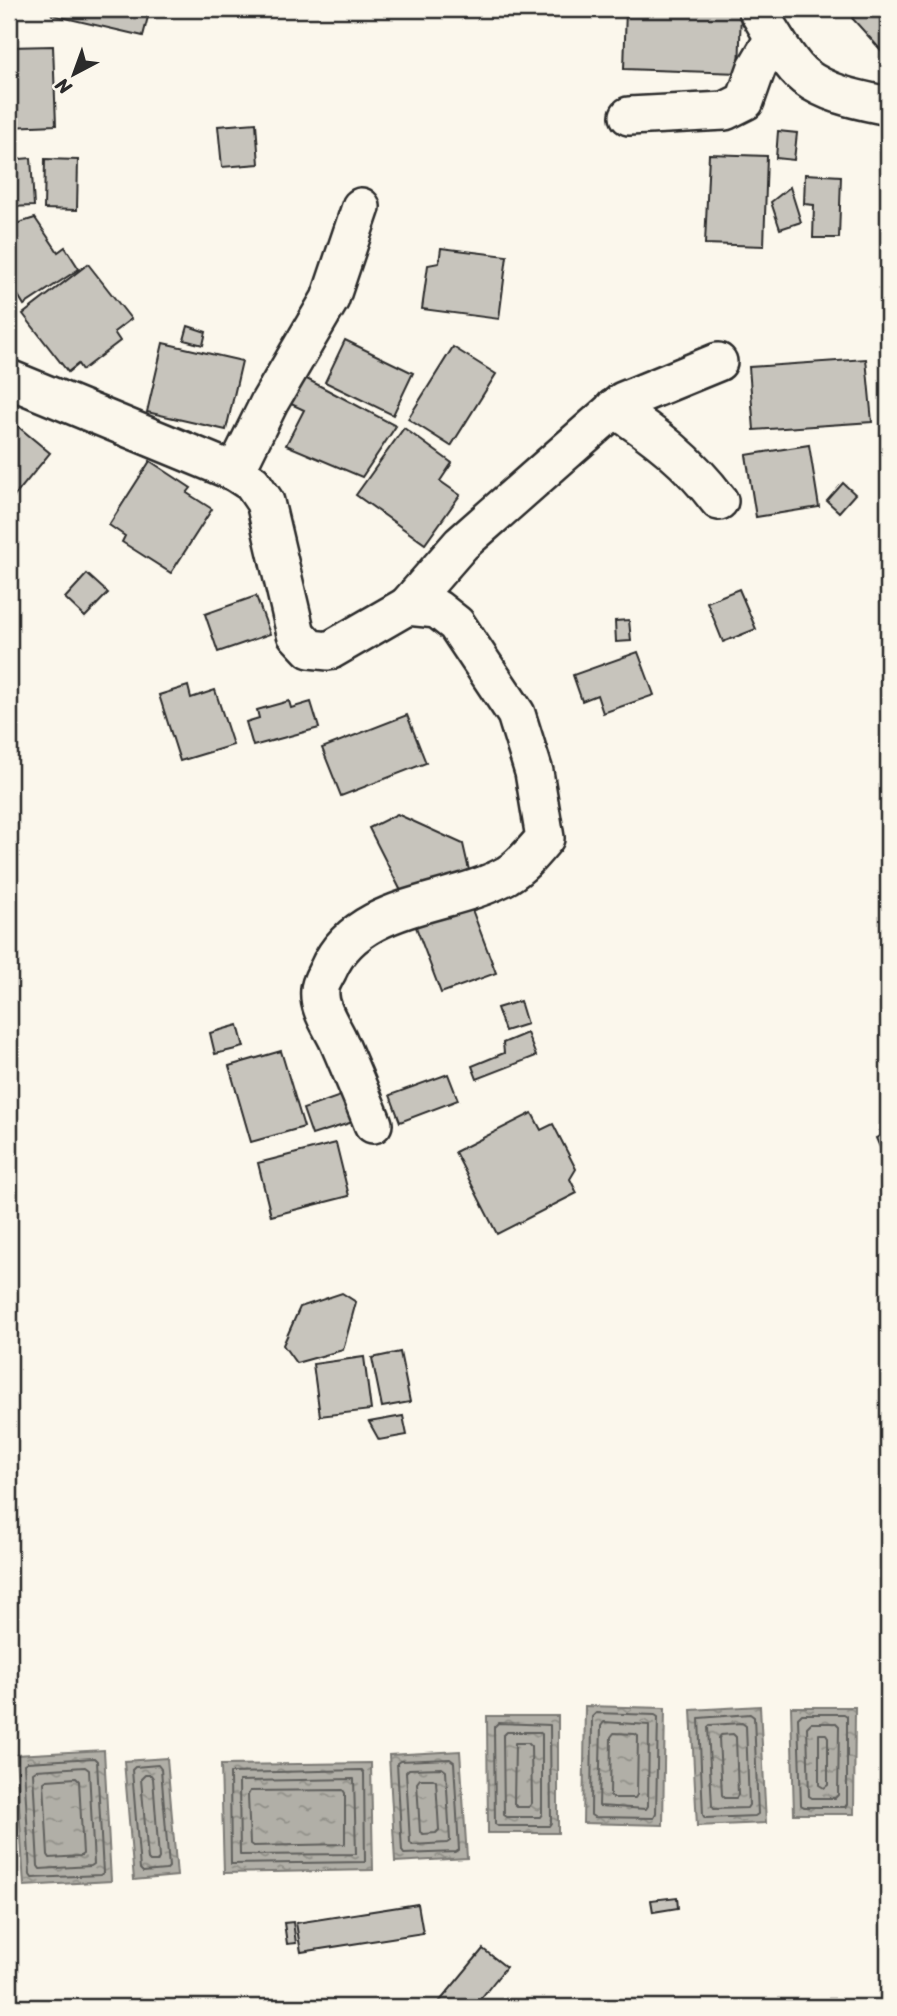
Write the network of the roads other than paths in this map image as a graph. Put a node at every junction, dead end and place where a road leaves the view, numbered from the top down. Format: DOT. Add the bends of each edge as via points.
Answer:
graph roads {
  1 [pos="766,23"];
  2 [pos="888,106"];
  3 [pos="629,116"];
  4 [pos="361,207"];
  5 [pos="718,362"];
  6 [pos="9,379"];
  7 [pos="614,408"];
  8 [pos="235,472"];
  9 [pos="719,501"];
  10 [pos="407,606"];
  11 [pos="373,1124"];
  1 -- 2 [label="street" via="804,76 838,94"];
  1 -- 3 [label="street" via="746,101 725,111"];
  4 -- 8 [label="street" via="330,299"];
  5 -- 7 [label="street"];
  6 -- 8 [label="street"];
  7 -- 9 [label="street" via="659,437"];
  7 -- 10 [label="street" via="461,544"];
  8 -- 10 [label="street" via="252,483 265,502 296,634 310,649 328,652"];
  10 -- 11 [label="street" via="436,609 456,624 516,714 534,772 545,838 509,874 383,918 357,933 333,959 320,990 323,1010"];
}
